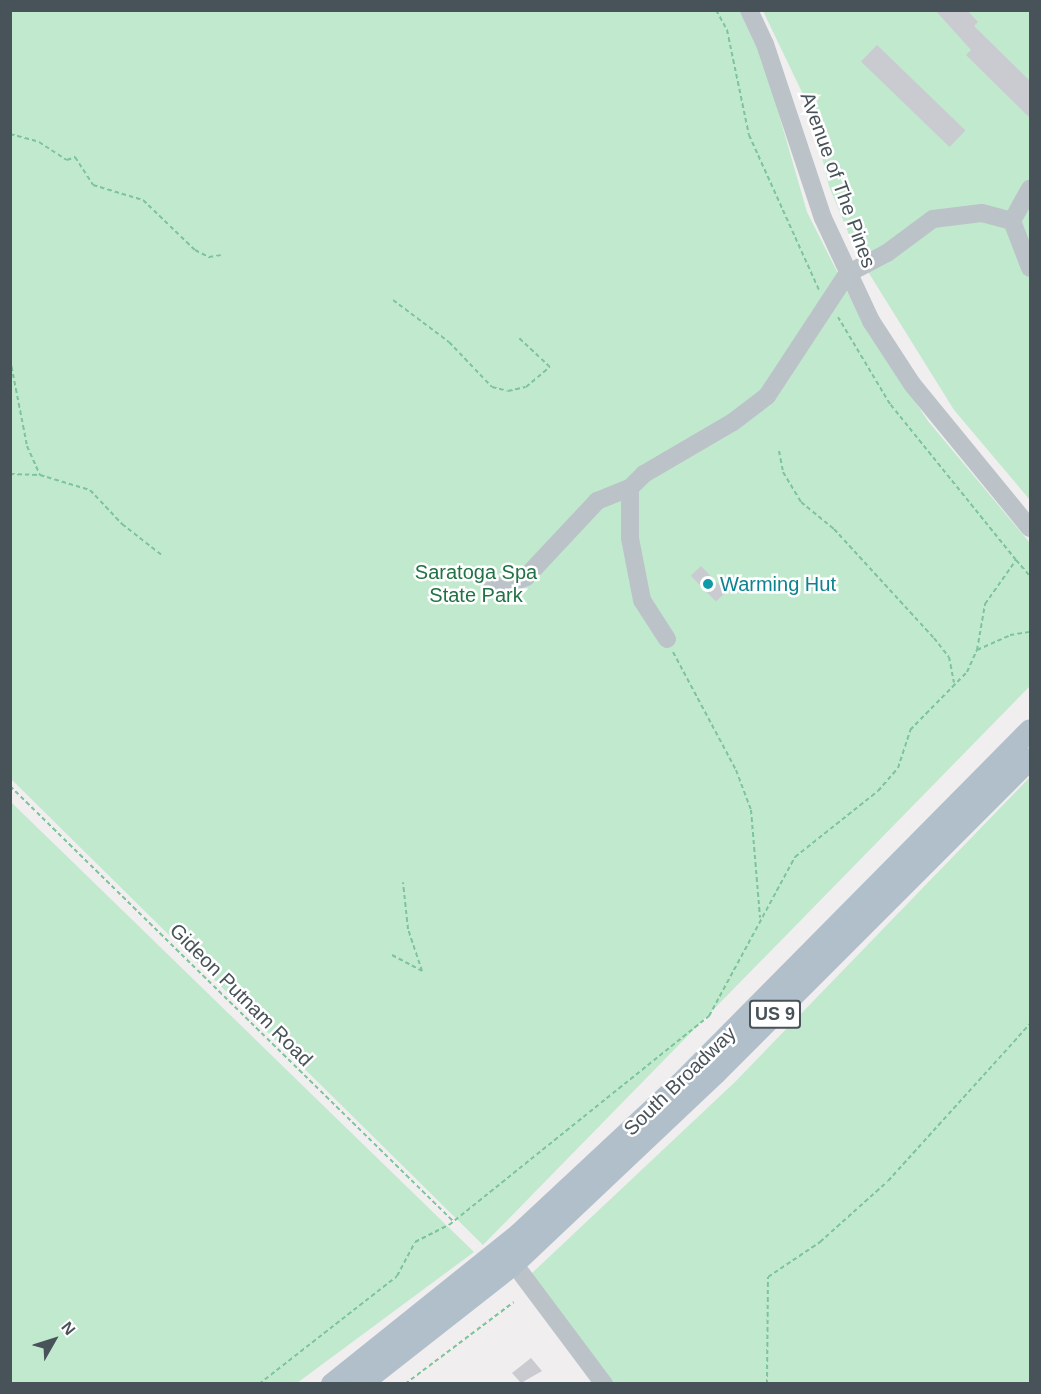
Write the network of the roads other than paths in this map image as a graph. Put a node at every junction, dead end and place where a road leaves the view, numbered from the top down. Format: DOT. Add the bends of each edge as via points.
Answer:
graph roads {
  1 [pos="749,10"];
  2 [pos="1030,189"];
  3 [pos="1012,221"];
  4 [pos="1030,268"];
  5 [pos="847,274"];
  6 [pos="630,488"];
  7 [pos="1030,528"];
  8 [pos="492,589"];
  9 [pos="667,639"];
  10 [pos="1030,730"];
  11 [pos="1030,759"];
  12 [pos="508,1256"];
  13 [pos="332,1383"];
  14 [pos="361,1383"];
  15 [pos="603,1383"];
  1 -- 5 [label="street, Avenue of The Pines"];
  2 -- 3 [label="street"];
  3 -- 4 [label="street"];
  3 -- 5 [label="street" via="982,213 933,219 887,253"];
  5 -- 6 [label="street" via="825,302 767,396 733,422 644,474"];
  5 -- 7 [label="street, Avenue of The Pines" via="912,384"];
  6 -- 8 [label="street" via="597,501 526,577"];
  6 -- 9 [label="street" via="630,538 642,600"];
  10 -- 12 [label="main road, South Broadway / US 9"];
  11 -- 12 [label="main road, South Broadway / US 9" via="716,1073"];
  12 -- 13 [label="main road, South Broadway / US 9"];
  12 -- 14 [label="main road, South Broadway / US 9"];
  12 -- 15 [label="street"];
}
